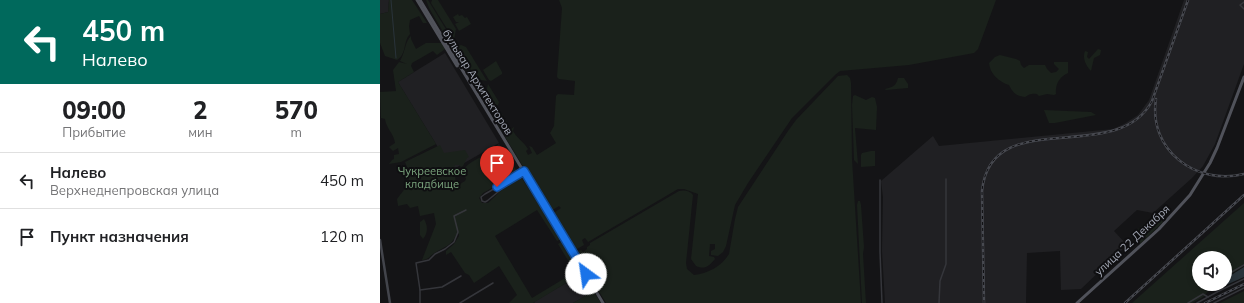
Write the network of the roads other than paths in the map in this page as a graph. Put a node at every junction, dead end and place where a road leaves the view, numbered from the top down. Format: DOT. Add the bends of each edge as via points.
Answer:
graph roads {
  1 [pos="417,0"];
  2 [pos="420,0"];
  3 [pos="1244,2"];
  4 [pos="1244,9"];
  5 [pos="1244,77"];
  6 [pos="523,172"];
  7 [pos="946,179"];
  8 [pos="509,180"];
  9 [pos="880,180"];
  10 [pos="466,210"];
  11 [pos="380,240"];
  12 [pos="1244,265"];
  13 [pos="1232,272"];
  14 [pos="461,276"];
  15 [pos="1244,279"];
  16 [pos="493,283"];
  17 [pos="1232,285"];
  18 [pos="1244,288"];
  19 [pos="420,290"];
  20 [pos="1219,291"];
  21 [pos="1208,297"];
  22 [pos="390,303"];
  23 [pos="420,303"];
  24 [pos="460,303"];
  25 [pos="603,303"];
  26 [pos="882,303"];
  27 [pos="939,303"];
  28 [pos="1077,303"];
  29 [pos="1188,303"];
  30 [pos="1197,303"];
  31 [pos="1214,303"];
  1 -- 6 [label="main road, бульвар Архитекторов"];
  2 -- 6 [label="main road, бульвар Архитекторов"];
  3 -- 4 [label="street" via="1240,5"];
  5 -- 28 [label="main road, улица 22 Декабря" via="1217,148 1190,195 1159,229"];
  6 -- 8 [label="street"];
  6 -- 25 [label="main road, бульвар Архитекторов"];
  7 -- 27 [label="street" via="946,264 940,281"];
  8 -- 8 [label="street" via="483,195 482,201 486,202"];
  9 -- 26 [label="street"];
  10 -- 19 [label="street" via="454,216 458,232 452,244 429,260 416,263"];
  11 -- 22 [label="main road"];
  12 -- 13 [label="street"];
  14 -- 19 [label="street" via="439,287"];
  15 -- 17 [label="street"];
  16 -- 24 [label="street"];
  18 -- 31 [label="street"];
  19 -- 23 [label="street"];
  20 -- 21 [label="street"];
  21 -- 29 [label="street" via="1203,294"];
  21 -- 30 [label="street"];
}
